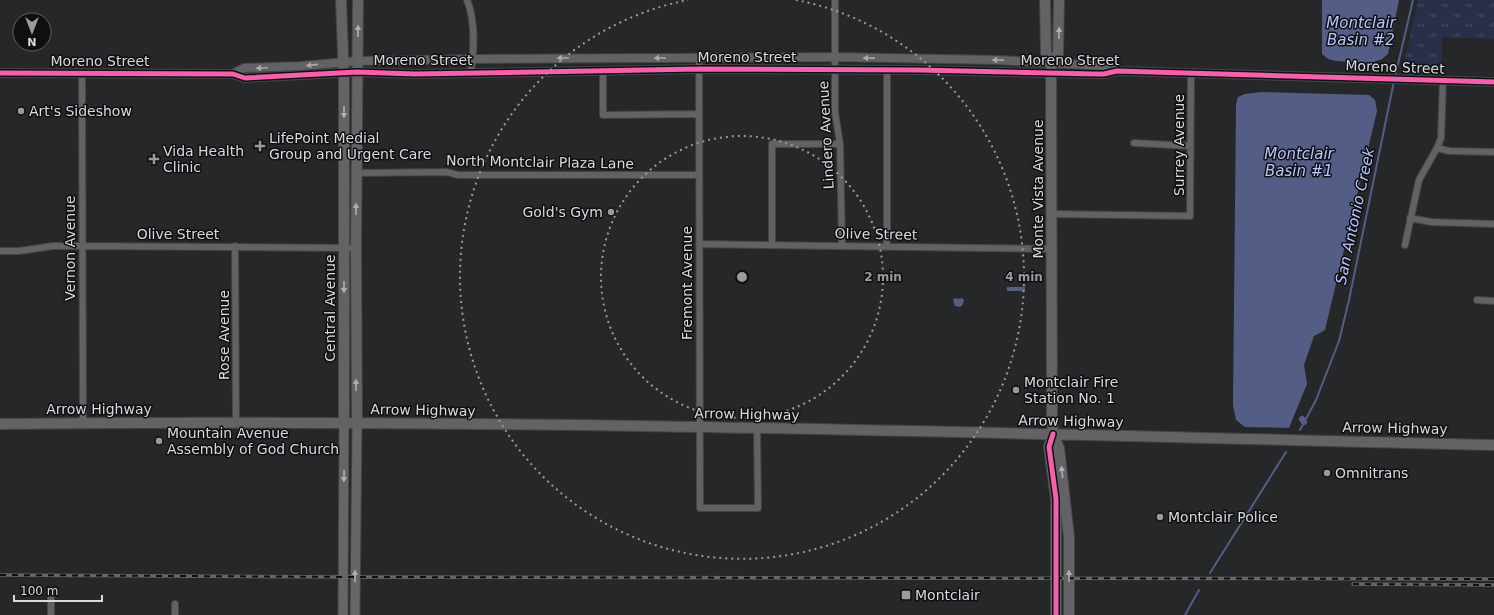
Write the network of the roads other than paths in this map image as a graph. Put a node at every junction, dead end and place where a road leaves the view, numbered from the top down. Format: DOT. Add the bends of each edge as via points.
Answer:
graph roads {
  1 [pos="341,0"];
  2 [pos="358,0"];
  3 [pos="467,0"];
  4 [pos="835,0"];
  5 [pos="1044,0"];
  6 [pos="1059,0"];
  7 [pos="835,57"];
  8 [pos="473,58"];
  9 [pos="699,58"];
  10 [pos="358,62"];
  11 [pos="344,63"];
  12 [pos="1051,68"];
  13 [pos="699,69"];
  14 [pos="835,69"];
  15 [pos="887,70"];
  16 [pos="603,71"];
  17 [pos="357,72"];
  18 [pos="471,72"];
  19 [pos="0,73"];
  20 [pos="82,73"];
  21 [pos="344,73"];
  22 [pos="233,74"];
  23 [pos="1191,74"];
  24 [pos="1443,80"];
  25 [pos="1494,82"];
  26 [pos="699,114"];
  27 [pos="1134,143"];
  28 [pos="840,144"];
  29 [pos="1190,146"];
  30 [pos="1437,148"];
  31 [pos="1494,152"];
  32 [pos="356,173"];
  33 [pos="698,175"];
  34 [pos="1052,214"];
  35 [pos="1410,218"];
  36 [pos="1494,224"];
  37 [pos="699,244"];
  38 [pos="772,244"];
  39 [pos="842,245"];
  40 [pos="1405,245"];
  41 [pos="82,246"];
  42 [pos="235,246"];
  43 [pos="887,247"];
  44 [pos="344,248"];
  45 [pos="356,248"];
  46 [pos="1052,249"];
  47 [pos="0,251"];
  48 [pos="1477,300"];
  49 [pos="1494,300"];
  50 [pos="83,423"];
  51 [pos="236,423"];
  52 [pos="344,423"];
  53 [pos="0,424"];
  54 [pos="356,424"];
  55 [pos="700,427"];
  56 [pos="758,428"];
  57 [pos="1053,434"];
  58 [pos="1494,445"];
  59 [pos="51,594"];
  60 [pos="175,604"];
  61 [pos="51,615"];
  62 [pos="175,615"];
  63 [pos="343,615"];
  64 [pos="355,615"];
  65 [pos="1056,615"];
  66 [pos="1069,615"];
  1 -- 11 [label="main road, Central Avenue"];
  10 -- 2 [label="main road, Central Avenue, one-way"];
  3 -- 8 [label="street" via="471,9"];
  4 -- 7 [label="street, Lindero Avenue"];
  5 -- 12 [label="main road, Monte Vista Avenue" via="1046,53"];
  12 -- 6 [label="main road, Monte Vista Avenue, one-way" via="1058,54"];
  7 -- 9 [label="street, Moreno Street"];
  12 -- 7 [label="street, Moreno Street, one-way" via="998,60"];
  7 -- 14 [label="street, Lindero Avenue"];
  9 -- 8 [label="street, Moreno Street, one-way"];
  8 -- 10 [label="street, Moreno Street"];
  8 -- 18 [label="street"];
  9 -- 13 [label="street, Fremont Avenue"];
  10 -- 11 [label="street, Moreno Street"];
  10 -- 17 [label="main road, Central Avenue"];
  11 -- 21 [label="main road, Central Avenue"];
  11 -- 22 [label="street, Moreno Street, one-way" via="244,68"];
  12 -- 15 [label="street, Moreno Street"];
  12 -- 23 [label="street, Moreno Street" via="1105,66 1117,71"];
  12 -- 34 [label="main road, Monte Vista Avenue"];
  13 -- 14 [label="street, Moreno Street"];
  13 -- 16 [label="street, Moreno Street"];
  13 -- 26 [label="street, Fremont Avenue"];
  14 -- 15 [label="street, Moreno Street"];
  14 -- 28 [label="street, Lindero Avenue" via="836,120"];
  15 -- 43 [label="street"];
  16 -- 18 [label="street, Moreno Street"];
  16 -- 26 [label="street" via="603,115"];
  17 -- 18 [label="street, Moreno Street"];
  17 -- 21 [label="street, Moreno Street"];
  17 -- 32 [label="main road, Central Avenue"];
  19 -- 20 [label="street, Moreno Street"];
  20 -- 22 [label="street, Moreno Street"];
  20 -- 41 [label="street, Vernon Avenue"];
  21 -- 22 [label="street, Moreno Street" via="245,78"];
  21 -- 44 [label="main road, Central Avenue, one-way"];
  23 -- 24 [label="street, Moreno Street"];
  23 -- 29 [label="street, Surrey Avenue"];
  24 -- 25 [label="street, Moreno Street"];
  24 -- 30 [label="street" via="1441,138"];
  26 -- 33 [label="street, Fremont Avenue"];
  27 -- 29 [label="street"];
  28 -- 38 [label="street" via="772,144"];
  28 -- 39 [label="street, Lindero Avenue"];
  29 -- 34 [label="street, Surrey Avenue" via="1190,216"];
  30 -- 31 [label="street" via="1449,151"];
  30 -- 35 [label="street" via="1419,180"];
  32 -- 33 [label="street, North Montclair Plaza Lane"];
  45 -- 32 [label="main road, Central Avenue, one-way"];
  33 -- 37 [label="street, Fremont Avenue"];
  34 -- 46 [label="main road, Monte Vista Avenue"];
  35 -- 36 [label="street" via="1431,222"];
  35 -- 40 [label="street"];
  37 -- 38 [label="street, Olive Street"];
  37 -- 55 [label="street, Fremont Avenue"];
  38 -- 39 [label="street, Olive Street"];
  39 -- 43 [label="street, Olive Street"];
  41 -- 42 [label="street, Olive Street"];
  41 -- 47 [label="street, Olive Street"];
  41 -- 50 [label="street, Vernon Avenue"];
  42 -- 44 [label="street, Olive Street"];
  42 -- 51 [label="street, Rose Avenue"];
  43 -- 46 [label="street, Olive Street"];
  44 -- 45 [label="street, Olive Street"];
  44 -- 52 [label="main road, Central Avenue, one-way"];
  54 -- 45 [label="main road, Central Avenue, one-way"];
  46 -- 57 [label="main road, Monte Vista Avenue"];
  48 -- 49 [label="street"];
  50 -- 51 [label="main road, Arrow Highway"];
  50 -- 53 [label="main road, Arrow Highway"];
  51 -- 52 [label="main road, Arrow Highway"];
  52 -- 54 [label="main road, Arrow Highway"];
  52 -- 63 [label="main road, Central Avenue, one-way"];
  54 -- 55 [label="main road, Arrow Highway"];
  64 -- 54 [label="main road, Central Avenue, one-way"];
  55 -- 56 [label="main road, Arrow Highway"];
  55 -- 56 [label="street, Fremont Avenue" via="700,508 758,508"];
  56 -- 57 [label="main road, Arrow Highway"];
  57 -- 58 [label="main road, Arrow Highway"];
  57 -- 65 [label="main road, Monte Vista Avenue" via="1049,447 1056,499"];
  66 -- 57 [label="main road, Monte Vista Avenue, one-way" via="1068,524 1059,448"];
  59 -- 61 [label="street"];
  60 -- 62 [label="street"];
}
